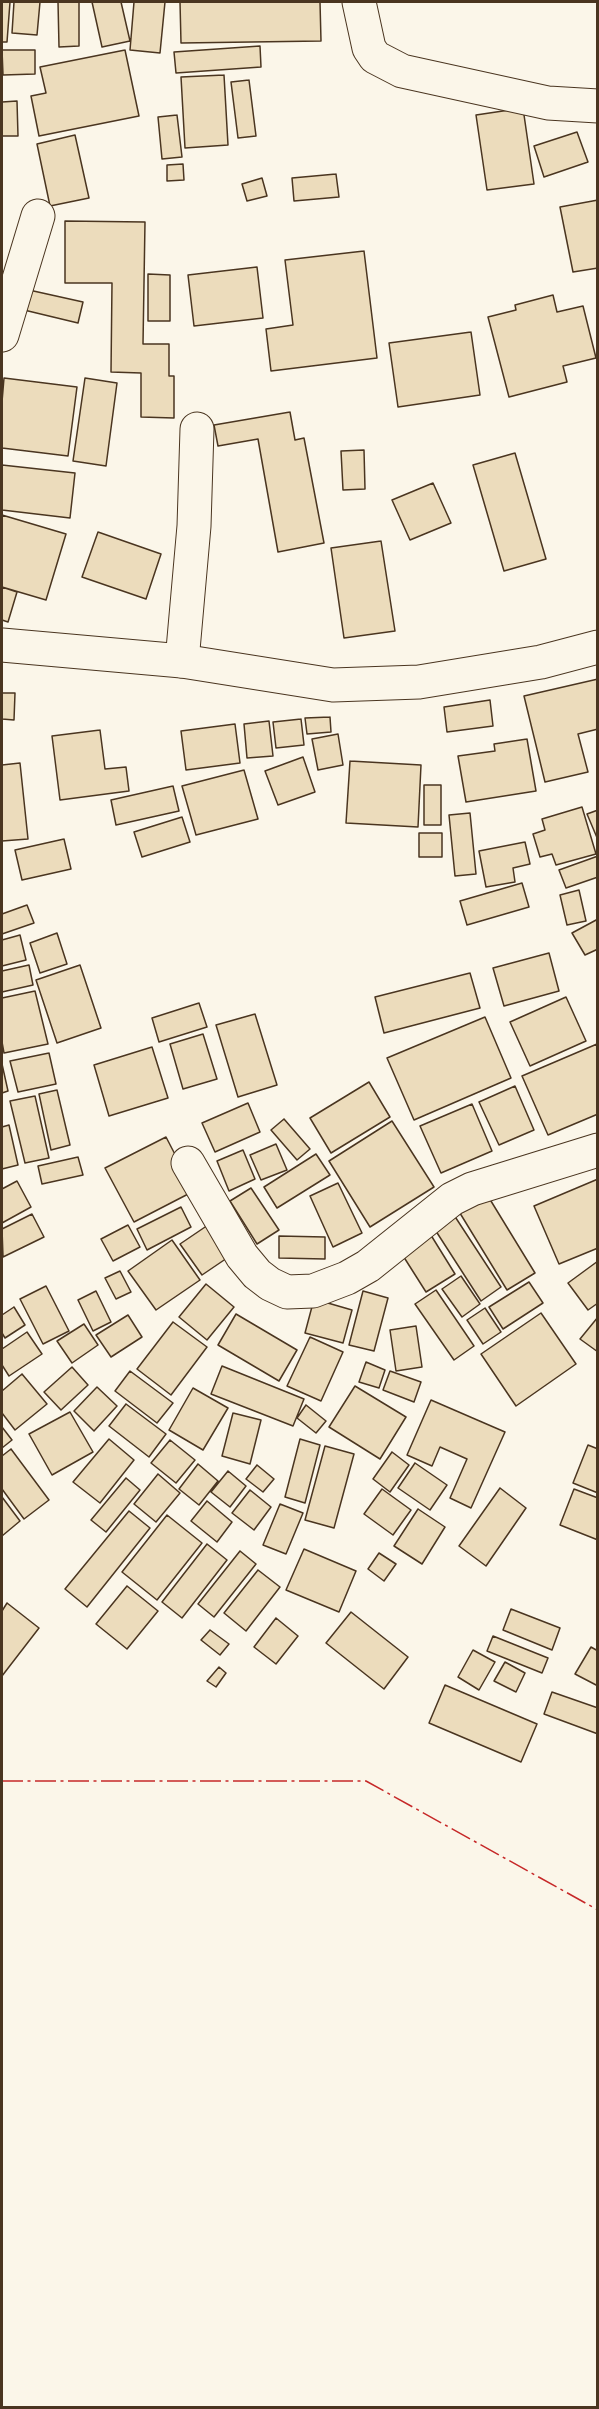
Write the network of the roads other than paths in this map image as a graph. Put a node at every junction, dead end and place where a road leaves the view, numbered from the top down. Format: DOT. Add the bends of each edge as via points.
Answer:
graph roads {
  1 [pos="359,2"];
  2 [pos="597,106"];
  3 [pos="38,216"];
  4 [pos="2,335"];
  5 [pos="197,429"];
  6 [pos="2,645"];
  7 [pos="597,647"];
  8 [pos="182,662"];
  9 [pos="597,1150"];
  10 [pos="188,1163"];
  1 -- 2 [label="street" via="369,48 375,57 402,71 548,104"];
  3 -- 4 [label="street"];
  5 -- 8 [label="street" via="194,526"];
  6 -- 8 [label="street"];
  7 -- 8 [label="street" via="541,662 419,682 333,685"];
  9 -- 10 [label="street" via="452,1198 368,1266 313,1292 286,1292 256,1274"];
}
